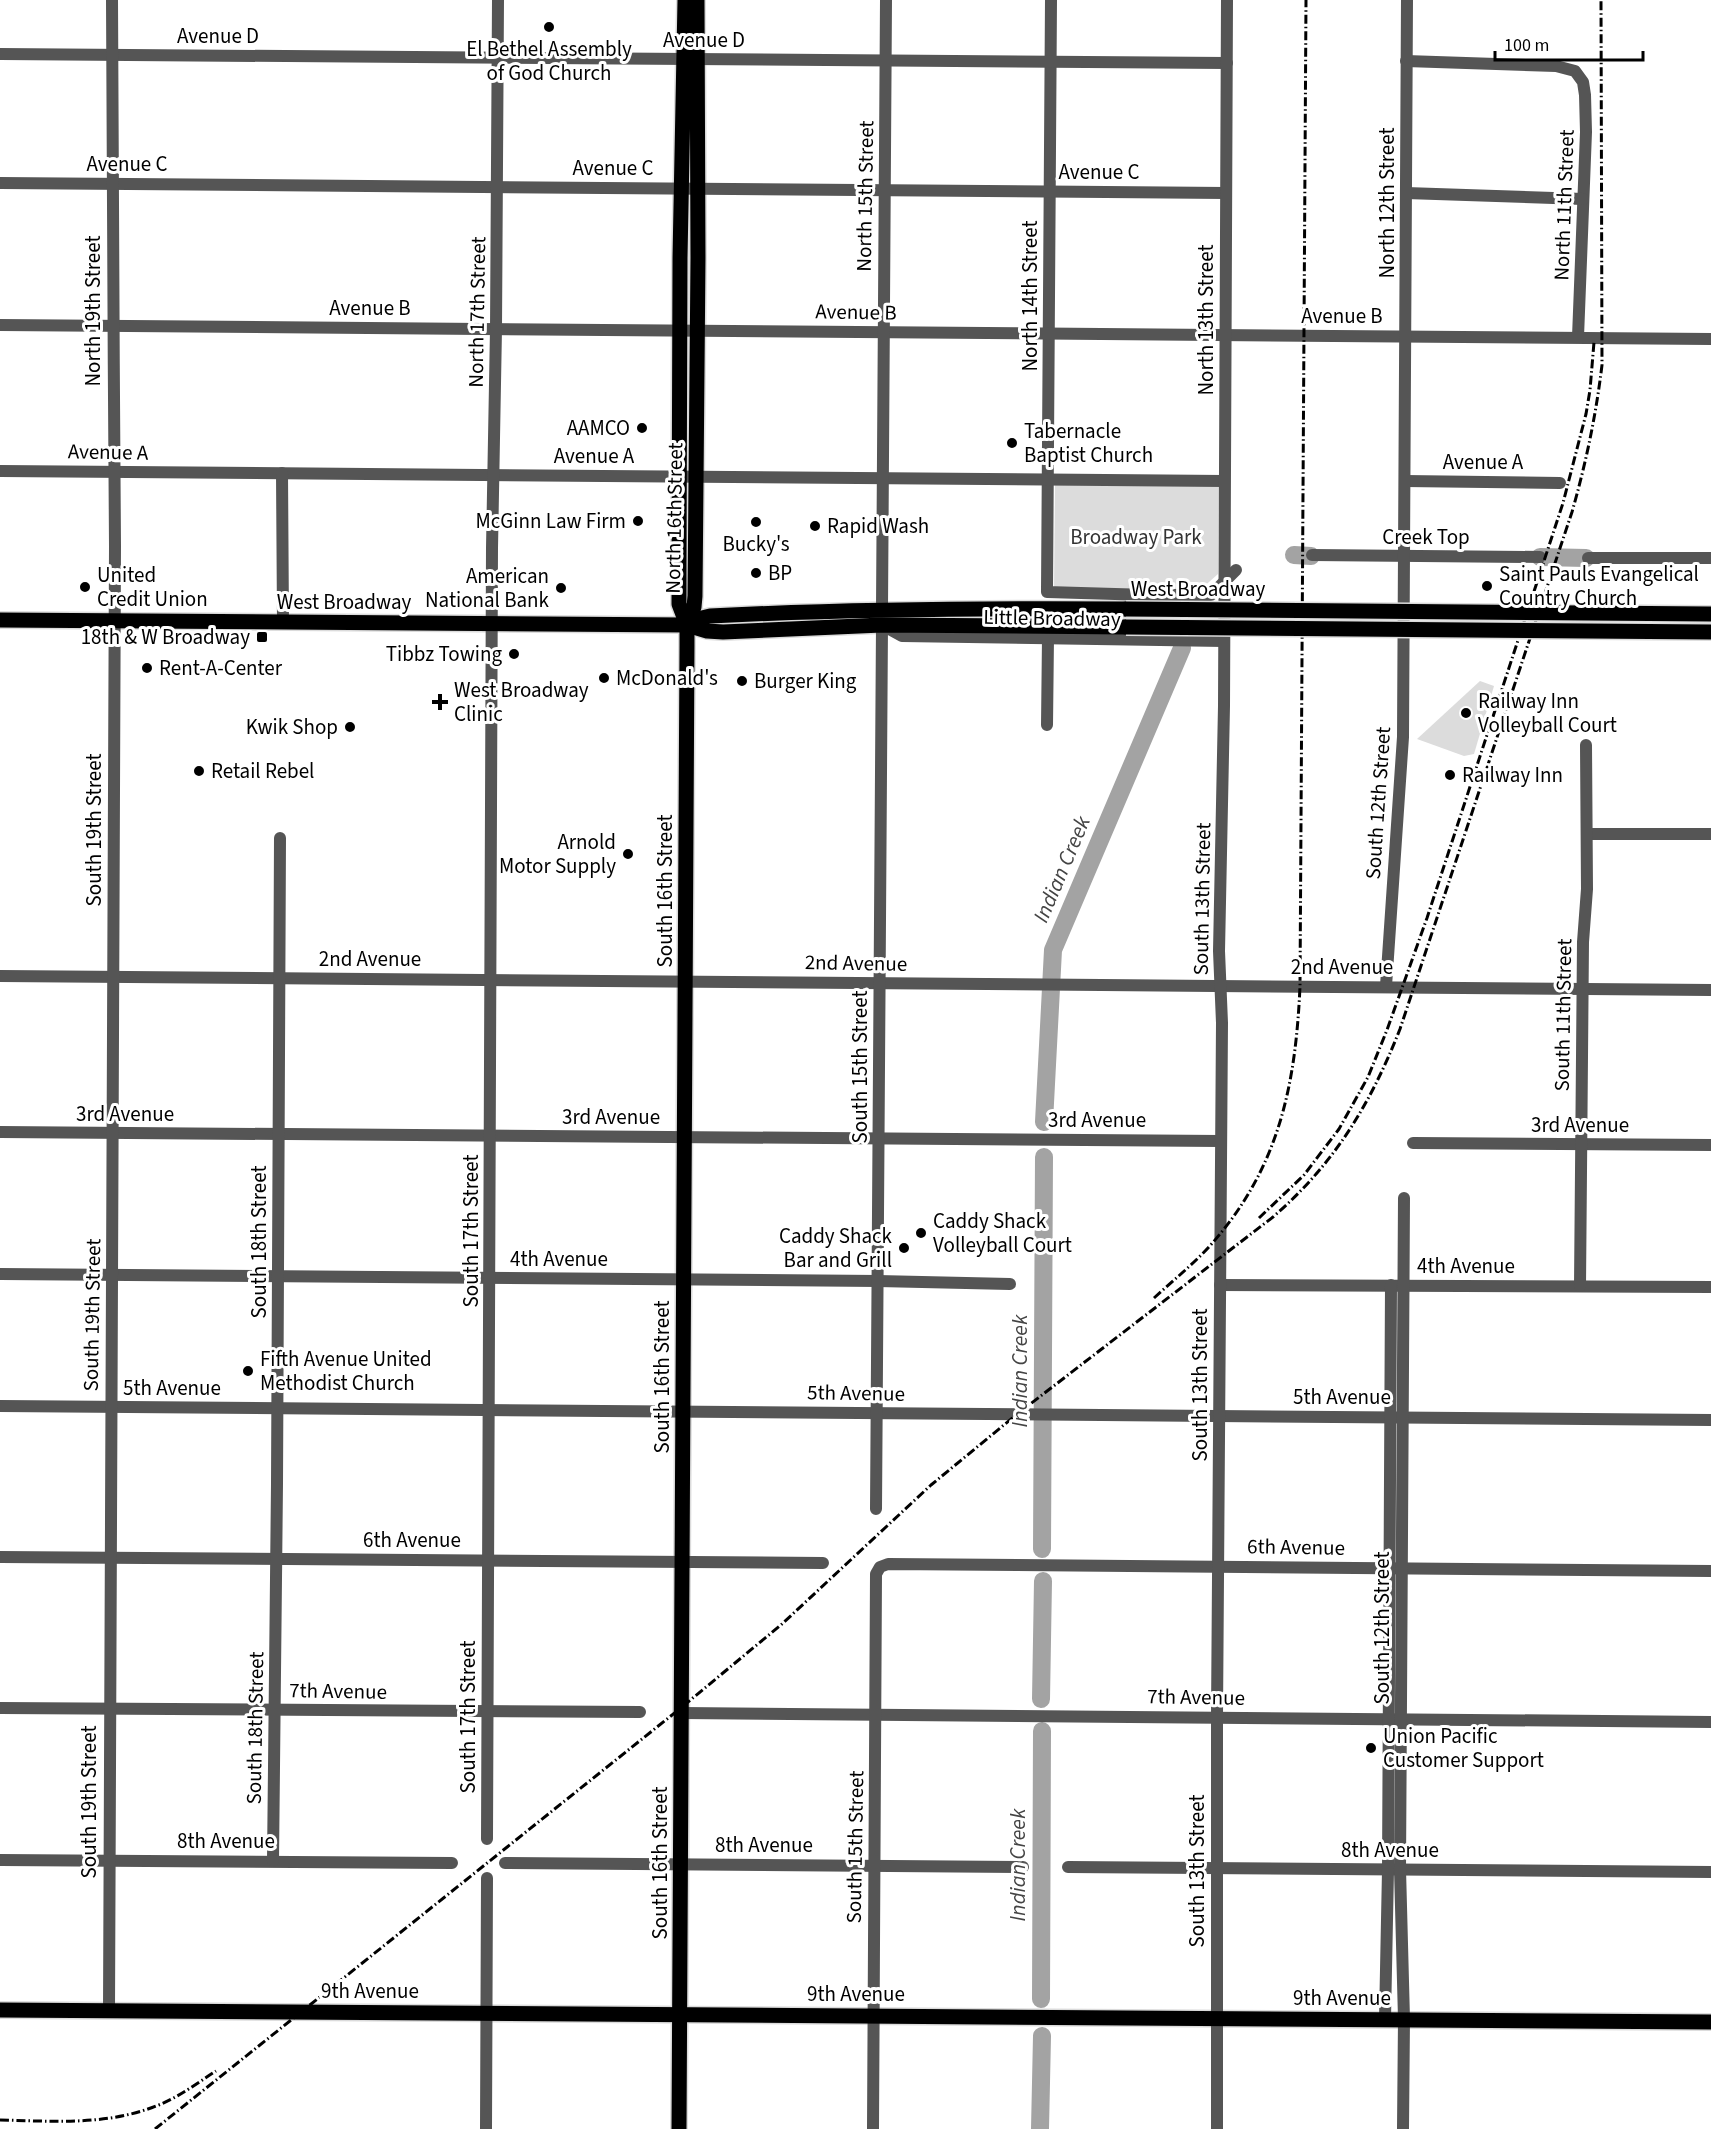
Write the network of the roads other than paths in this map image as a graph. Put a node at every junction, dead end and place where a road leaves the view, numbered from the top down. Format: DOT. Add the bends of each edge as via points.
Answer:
graph roads {
  1 [pos="112,0"];
  2 [pos="498,0"];
  3 [pos="685,0"];
  4 [pos="697,0"];
  5 [pos="886,0"];
  6 [pos="1052,0"];
  7 [pos="1227,0"];
  8 [pos="1407,0"];
  9 [pos="0,54"];
  10 [pos="112,55"];
  11 [pos="498,58"];
  12 [pos="691,59"];
  13 [pos="886,60"];
  14 [pos="1406,61"];
  15 [pos="1051,62"];
  16 [pos="1227,63"];
  17 [pos="0,183"];
  18 [pos="113,184"];
  19 [pos="497,187"];
  20 [pos="689,188"];
  21 [pos="884,190"];
  22 [pos="1050,191"];
  23 [pos="1226,193"];
  24 [pos="1406,193"];
  25 [pos="1583,199"];
  26 [pos="0,325"];
  27 [pos="113,326"];
  28 [pos="496,329"];
  29 [pos="680,330"];
  30 [pos="697,330"];
  31 [pos="883,332"];
  32 [pos="1050,333"];
  33 [pos="1226,334"];
  34 [pos="1406,336"];
  35 [pos="1578,337"];
  36 [pos="1711,339"];
  37 [pos="0,471"];
  38 [pos="114,472"];
  39 [pos="282,473"];
  40 [pos="493,474"];
  41 [pos="688,476"];
  42 [pos="882,478"];
  43 [pos="1048,479"];
  44 [pos="1224,481"];
  45 [pos="1405,481"];
  46 [pos="1560,483"];
  47 [pos="1312,555"];
  48 [pos="1404,556"];
  49 [pos="1540,557"];
  50 [pos="1588,558"];
  51 [pos="1711,558"];
  52 [pos="1236,570"];
  53 [pos="1224,581"];
  54 [pos="882,609"];
  55 [pos="1711,614"];
  56 [pos="0,620"];
  57 [pos="114,621"];
  58 [pos="283,622"];
  59 [pos="1404,622"];
  60 [pos="493,624"];
  61 [pos="687,625"];
  62 [pos="882,625"];
  63 [pos="1711,632"];
  64 [pos="1048,637"];
  65 [pos="1224,641"];
  66 [pos="1047,725"];
  67 [pos="1586,745"];
  68 [pos="1587,834"];
  69 [pos="1711,834"];
  70 [pos="280,838"];
  71 [pos="0,976"];
  72 [pos="114,976"];
  73 [pos="280,978"];
  74 [pos="492,979"];
  75 [pos="686,981"];
  76 [pos="880,982"];
  77 [pos="1220,985"];
  78 [pos="1386,986"];
  79 [pos="1582,989"];
  80 [pos="1711,990"];
  81 [pos="0,1132"];
  82 [pos="113,1133"];
  83 [pos="279,1134"];
  84 [pos="491,1136"];
  85 [pos="685,1137"];
  86 [pos="879,1138"];
  87 [pos="1221,1141"];
  88 [pos="1413,1143"];
  89 [pos="1581,1144"];
  90 [pos="1711,1145"];
  91 [pos="1404,1198"];
  92 [pos="0,1274"];
  93 [pos="112,1275"];
  94 [pos="278,1276"];
  95 [pos="490,1278"];
  96 [pos="684,1279"];
  97 [pos="878,1281"];
  98 [pos="1010,1284"];
  99 [pos="1220,1285"];
  100 [pos="1397,1285"];
  101 [pos="1580,1286"];
  102 [pos="1711,1287"];
  103 [pos="0,1406"];
  104 [pos="110,1407"];
  105 [pos="277,1408"];
  106 [pos="489,1410"];
  107 [pos="683,1411"];
  108 [pos="876,1413"];
  109 [pos="1219,1415"];
  110 [pos="1396,1416"];
  111 [pos="1711,1420"];
  112 [pos="876,1509"];
  113 [pos="0,1557"];
  114 [pos="110,1557"];
  115 [pos="277,1559"];
  116 [pos="489,1560"];
  117 [pos="682,1562"];
  118 [pos="823,1563"];
  119 [pos="1219,1566"];
  120 [pos="880,1567"];
  121 [pos="1395,1568"];
  122 [pos="1711,1571"];
  123 [pos="0,1708"];
  124 [pos="109,1709"];
  125 [pos="275,1710"];
  126 [pos="488,1712"];
  127 [pos="640,1712"];
  128 [pos="682,1713"];
  129 [pos="875,1714"];
  130 [pos="1217,1716"];
  131 [pos="1388,1719"];
  132 [pos="1401,1719"];
  133 [pos="1711,1722"];
  134 [pos="487,1839"];
  135 [pos="0,1860"];
  136 [pos="109,1860"];
  137 [pos="273,1861"];
  138 [pos="452,1863"];
  139 [pos="505,1863"];
  140 [pos="681,1864"];
  141 [pos="875,1866"];
  142 [pos="1023,1867"];
  143 [pos="1068,1867"];
  144 [pos="1218,1869"];
  145 [pos="1394,1869"];
  146 [pos="1711,1872"];
  147 [pos="487,1878"];
  148 [pos="0,2010"];
  149 [pos="109,2010"];
  150 [pos="486,2013"];
  151 [pos="679,2014"];
  152 [pos="873,2016"];
  153 [pos="1217,2018"];
  154 [pos="1386,2019"];
  155 [pos="1404,2019"];
  156 [pos="1711,2022"];
  157 [pos="486,2129"];
  158 [pos="679,2129"];
  159 [pos="873,2129"];
  160 [pos="1217,2129"];
  161 [pos="1403,2129"];
  1 -- 10 [label="street, North 19th Street"];
  2 -- 11 [label="street, North 17th Street"];
  3 -- 12 [label="main road, North 16th Street"];
  4 -- 12 [label="main road, North 16th Street"];
  5 -- 13 [label="street, North 15th Street"];
  6 -- 15 [label="street, North 14th Street"];
  7 -- 16 [label="street, North 13th Street"];
  8 -- 14 [label="street, North 12th Street"];
  9 -- 10 [label="street, Avenue D"];
  10 -- 11 [label="street, Avenue D"];
  10 -- 18 [label="street, North 19th Street"];
  11 -- 12 [label="street, Avenue D"];
  11 -- 19 [label="street, North 17th Street"];
  12 -- 13 [label="street, Avenue D"];
  12 -- 20 [label="main road, North 16th Street"];
  13 -- 15 [label="street, Avenue D"];
  13 -- 21 [label="street, North 15th Street"];
  14 -- 24 [label="street, North 12th Street"];
  14 -- 25 [label="street, North 11th Street" via="1556,66 1580,76 1586,132"];
  15 -- 16 [label="street, Avenue D"];
  15 -- 22 [label="street, North 14th Street"];
  16 -- 23 [label="street, North 13th Street"];
  17 -- 18 [label="street, Avenue C"];
  18 -- 19 [label="street, Avenue C"];
  18 -- 27 [label="street, North 19th Street"];
  19 -- 20 [label="street, Avenue C"];
  19 -- 28 [label="street, North 17th Street"];
  20 -- 21 [label="street, Avenue C"];
  20 -- 29 [label="main road, North 16th Street"];
  20 -- 30 [label="main road, North 16th Street"];
  21 -- 22 [label="street, Avenue C"];
  21 -- 31 [label="street, North 15th Street"];
  22 -- 23 [label="street, Avenue C"];
  22 -- 32 [label="street, North 14th Street"];
  23 -- 33 [label="street, North 13th Street"];
  24 -- 25 [label="street"];
  24 -- 34 [label="street, North 12th Street"];
  25 -- 35 [label="street, North 11th Street"];
  26 -- 27 [label="street, Avenue B"];
  27 -- 28 [label="street, Avenue B"];
  27 -- 38 [label="street, North 19th Street"];
  28 -- 29 [label="street, Avenue B"];
  28 -- 40 [label="street, North 17th Street"];
  29 -- 30 [label="street, Avenue B"];
  29 -- 41 [label="main road, North 16th Street"];
  30 -- 31 [label="street, Avenue B"];
  30 -- 41 [label="main road, North 16th Street"];
  31 -- 32 [label="street, Avenue B"];
  31 -- 42 [label="street, North 15th Street"];
  32 -- 33 [label="street, Avenue B"];
  32 -- 43 [label="street, North 14th Street"];
  33 -- 34 [label="street, Avenue B"];
  33 -- 44 [label="street, North 13th Street"];
  34 -- 35 [label="street, Avenue B"];
  34 -- 45 [label="street, North 12th Street"];
  35 -- 36 [label="street, Avenue B"];
  37 -- 38 [label="street, Avenue A"];
  38 -- 39 [label="street, Avenue A"];
  38 -- 57 [label="street, North 19th Street"];
  39 -- 40 [label="street, Avenue A"];
  39 -- 58 [label="street"];
  40 -- 41 [label="street, Avenue A"];
  40 -- 60 [label="street, North 17th Street"];
  41 -- 42 [label="street, Avenue A"];
  41 -- 61 [label="main road, North 16th Street" via="694,597"];
  42 -- 43 [label="street, Avenue A"];
  42 -- 54 [label="street, North 15th Street"];
  43 -- 44 [label="street, Avenue A"];
  43 -- 53 [label="street, North 14th Street" via="1047,592 1211,595"];
  44 -- 53 [label="street, North 13th Street"];
  45 -- 46 [label="street, Avenue A"];
  45 -- 48 [label="street, North 12th Street"];
  47 -- 48 [label="street, Creek Top"];
  48 -- 49 [label="street, Creek Top"];
  48 -- 59 [label="street, North 12th Street"];
  50 -- 51 [label="street"];
  52 -- 53 [label="street"];
  53 -- 65 [label="street, North 13th Street"];
  54 -- 55 [label="main road, West Broadway, bridge"];
  54 -- 61 [label="main road, West Broadway" via="710,616"];
  56 -- 57 [label="main road, West Broadway"];
  57 -- 58 [label="main road, West Broadway"];
  57 -- 72 [label="street, South 19th Street"];
  58 -- 60 [label="main road, West Broadway"];
  59 -- 78 [label="street, South 12th Street" via="1403,737"];
  60 -- 61 [label="main road, West Broadway"];
  60 -- 74 [label="street, South 17th Street"];
  61 -- 62 [label="main road, West Broadway" via="723,632"];
  61 -- 75 [label="main road, South 16th Street"];
  62 -- 63 [label="main road, West Broadway, bridge"];
  62 -- 64 [label="street, Little Broadway" via="902,636"];
  62 -- 76 [label="street, South 15th Street"];
  64 -- 65 [label="street, Little Broadway"];
  64 -- 66 [label="street"];
  65 -- 77 [label="street, South 13th Street"];
  67 -- 68 [label="street, South 11th Street"];
  68 -- 69 [label="street"];
  68 -- 79 [label="street, South 11th Street"];
  70 -- 73 [label="street, South 18th Street"];
  71 -- 72 [label="street, 2nd Avenue"];
  72 -- 73 [label="street, 2nd Avenue"];
  72 -- 82 [label="street, South 19th Street"];
  73 -- 74 [label="street, 2nd Avenue"];
  73 -- 83 [label="street, South 18th Street"];
  74 -- 75 [label="street, 2nd Avenue"];
  74 -- 84 [label="street, South 17th Street"];
  75 -- 76 [label="street, 2nd Avenue"];
  75 -- 85 [label="main road, South 16th Street"];
  76 -- 77 [label="street, 2nd Avenue"];
  76 -- 86 [label="street, South 15th Street"];
  77 -- 78 [label="street, 2nd Avenue"];
  77 -- 87 [label="street, South 13th Street"];
  78 -- 79 [label="street, 2nd Avenue"];
  79 -- 80 [label="street, 2nd Avenue"];
  79 -- 89 [label="street, South 11th Street"];
  81 -- 82 [label="street, 3rd Avenue"];
  82 -- 83 [label="street, 3rd Avenue"];
  82 -- 93 [label="street, South 19th Street"];
  83 -- 84 [label="street, 3rd Avenue"];
  83 -- 94 [label="street, South 18th Street"];
  84 -- 85 [label="street, 3rd Avenue"];
  84 -- 95 [label="street, South 17th Street"];
  85 -- 86 [label="street, 3rd Avenue"];
  85 -- 96 [label="main road, South 16th Street"];
  86 -- 87 [label="street, 3rd Avenue"];
  86 -- 97 [label="street, South 15th Street"];
  87 -- 99 [label="street, South 13th Street"];
  88 -- 89 [label="street, 3rd Avenue"];
  89 -- 90 [label="street, 3rd Avenue"];
  89 -- 101 [label="street, South 11th Street"];
  91 -- 100 [label="street, South 12th Street"];
  92 -- 93 [label="street, 4th Avenue"];
  93 -- 94 [label="street, 4th Avenue"];
  93 -- 104 [label="street, South 19th Street"];
  94 -- 95 [label="street, 4th Avenue"];
  94 -- 105 [label="street, South 18th Street"];
  95 -- 96 [label="street, 4th Avenue"];
  95 -- 106 [label="street, South 17th Street"];
  96 -- 97 [label="street, 4th Avenue"];
  96 -- 107 [label="main road, South 16th Street"];
  97 -- 98 [label="street, 4th Avenue"];
  97 -- 108 [label="street, South 15th Street"];
  99 -- 100 [label="street, 4th Avenue"];
  99 -- 109 [label="street, South 13th Street"];
  100 -- 101 [label="street, 4th Avenue"];
  100 -- 110 [label="street, South 12th Street"];
  101 -- 102 [label="street, 4th Avenue"];
  103 -- 104 [label="street, 5th Avenue"];
  104 -- 105 [label="street, 5th Avenue"];
  104 -- 114 [label="street, South 19th Street"];
  105 -- 106 [label="street, 5th Avenue"];
  105 -- 115 [label="street, South 18th Street"];
  106 -- 107 [label="street, 5th Avenue"];
  106 -- 116 [label="street, South 17th Street"];
  107 -- 108 [label="street, 5th Avenue"];
  107 -- 117 [label="main road, South 16th Street"];
  108 -- 109 [label="street, 5th Avenue"];
  108 -- 112 [label="street, South 15th Street"];
  109 -- 110 [label="street, 5th Avenue"];
  109 -- 119 [label="street, South 13th Street"];
  110 -- 111 [label="street, 5th Avenue"];
  110 -- 121 [label="street, South 12th Street"];
  110 -- 121 [label="street, South 12th Street" via="1390,1492"];
  113 -- 114 [label="street, 6th Avenue"];
  114 -- 115 [label="street, 6th Avenue"];
  114 -- 124 [label="street, South 19th Street"];
  115 -- 116 [label="street, 6th Avenue"];
  115 -- 125 [label="street, South 18th Street"];
  116 -- 117 [label="street, 6th Avenue"];
  116 -- 126 [label="street, South 17th Street"];
  117 -- 118 [label="street, 6th Avenue"];
  117 -- 128 [label="main road, South 16th Street"];
  119 -- 120 [label="street, 6th Avenue"];
  119 -- 121 [label="street, 6th Avenue"];
  119 -- 130 [label="street, South 13th Street"];
  120 -- 129 [label="street, South 15th Street" via="876,1574"];
  121 -- 122 [label="street, 6th Avenue"];
  121 -- 131 [label="street"];
  121 -- 132 [label="street, South 12th Street"];
  123 -- 124 [label="street, 7th Avenue"];
  124 -- 125 [label="street, 7th Avenue"];
  124 -- 136 [label="street, South 19th Street"];
  125 -- 126 [label="street, 7th Avenue"];
  125 -- 137 [label="street, South 18th Street"];
  126 -- 127 [label="street, 7th Avenue"];
  126 -- 134 [label="street, South 17th Street"];
  128 -- 129 [label="street, 7th Avenue"];
  128 -- 140 [label="main road, South 16th Street"];
  129 -- 130 [label="street, 7th Avenue"];
  129 -- 141 [label="street, South 15th Street"];
  130 -- 131 [label="street, 7th Avenue"];
  130 -- 144 [label="street, South 13th Street"];
  131 -- 132 [label="street, 7th Avenue"];
  131 -- 145 [label="street"];
  132 -- 133 [label="street, 7th Avenue"];
  132 -- 145 [label="street, South 12th Street"];
  135 -- 136 [label="street, 8th Avenue"];
  136 -- 137 [label="street, 8th Avenue"];
  136 -- 149 [label="street, South 19th Street"];
  137 -- 138 [label="street, 8th Avenue"];
  139 -- 140 [label="street, 8th Avenue"];
  140 -- 141 [label="street, 8th Avenue"];
  140 -- 151 [label="main road, South 16th Street"];
  141 -- 142 [label="street, 8th Avenue"];
  141 -- 152 [label="street, South 15th Street"];
  143 -- 144 [label="street, 8th Avenue"];
  144 -- 145 [label="street, 8th Avenue"];
  144 -- 153 [label="street, South 13th Street"];
  145 -- 146 [label="street, 8th Avenue"];
  145 -- 154 [label="street"];
  145 -- 155 [label="street, South 12th Street"];
  147 -- 150 [label="street"];
  148 -- 149 [label="main road, 9th Avenue"];
  149 -- 150 [label="main road, 9th Avenue"];
  150 -- 151 [label="main road, 9th Avenue"];
  150 -- 157 [label="street"];
  151 -- 152 [label="main road, 9th Avenue"];
  151 -- 158 [label="main road, South 16th Street"];
  152 -- 153 [label="main road, 9th Avenue"];
  152 -- 159 [label="street, South 15th Street"];
  153 -- 154 [label="main road, 9th Avenue"];
  153 -- 160 [label="street, South 13th Street"];
  154 -- 155 [label="main road, 9th Avenue"];
  155 -- 156 [label="main road, 9th Avenue"];
  155 -- 161 [label="street, South 12th Street"];
}
